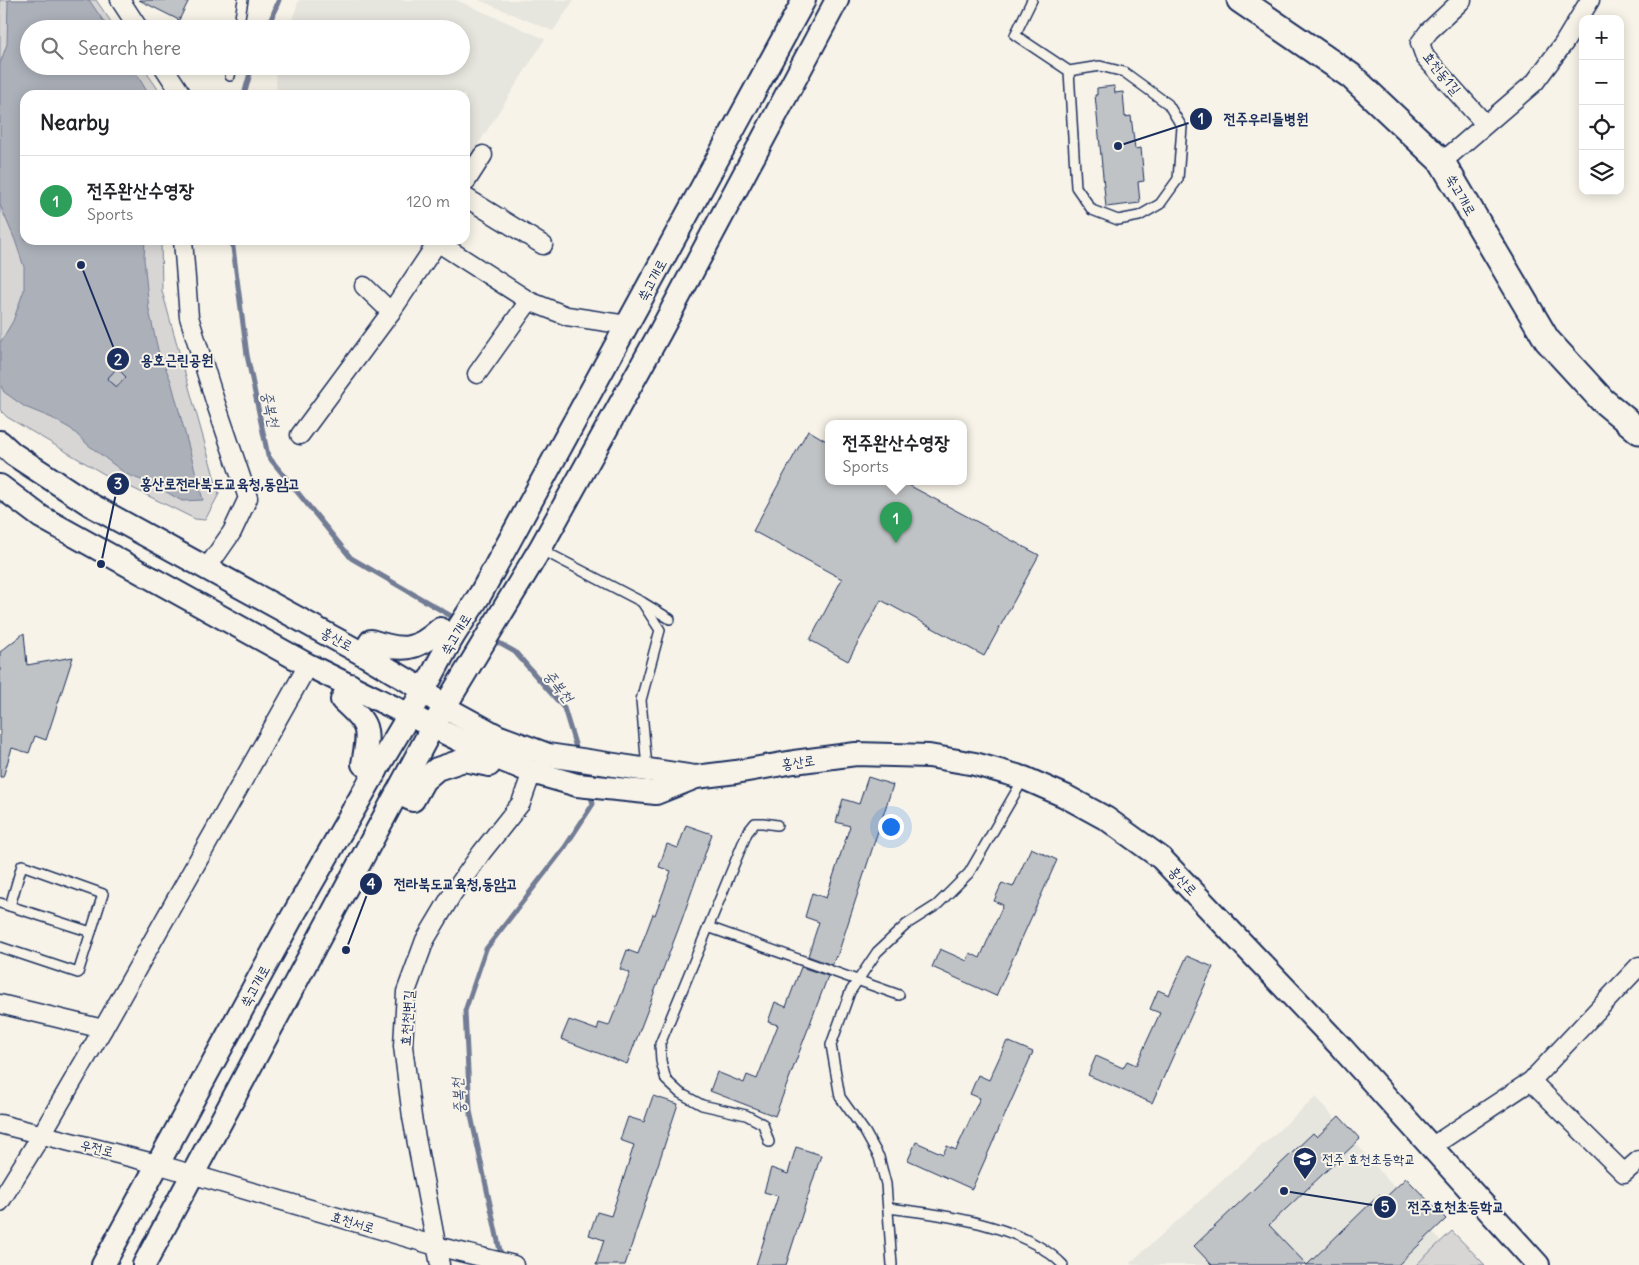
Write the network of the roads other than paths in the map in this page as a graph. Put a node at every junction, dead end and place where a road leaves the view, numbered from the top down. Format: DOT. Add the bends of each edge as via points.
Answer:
graph roads {
  1 [pos="120,0"];
  2 [pos="243,0"];
  3 [pos="804,0"];
  4 [pos="837,0"];
  5 [pos="1032,0"];
  6 [pos="1240,0"];
  7 [pos="1462,0"];
  8 [pos="1590,0"];
  9 [pos="133,20"];
  10 [pos="240,20"];
  11 [pos="1069,71"];
  12 [pos="169,75"];
  13 [pos="179,90"];
  14 [pos="1485,124"];
  15 [pos="483,155"];
  16 [pos="1442,162"];
  17 [pos="470,175"];
  18 [pos="470,200"];
  19 [pos="183,245"];
  20 [pos="434,245"];
  21 [pos="444,245"];
  22 [pos="543,245"];
  23 [pos="364,286"];
  24 [pos="529,302"];
  25 [pos="391,312"];
  26 [pos="627,325"];
  27 [pos="477,374"];
  28 [pos="1639,431"];
  29 [pos="300,436"];
  30 [pos="0,442"];
  31 [pos="0,486"];
  32 [pos="540,549"];
  33 [pos="208,568"];
  34 [pos="642,602"];
  35 [pos="670,619"];
  36 [pos="443,642"];
  37 [pos="363,654"];
  38 [pos="308,665"];
  39 [pos="350,685"];
  40 [pos="424,690"];
  41 [pos="410,714"];
  42 [pos="438,716"];
  43 [pos="492,756"];
  44 [pos="543,768"];
  45 [pos="376,771"];
  46 [pos="647,771"];
  47 [pos="696,778"];
  48 [pos="1024,778"];
  49 [pos="397,794"];
  50 [pos="777,825"];
  51 [pos="0,903"];
  52 [pos="10,906"];
  53 [pos="708,927"];
  54 [pos="91,932"];
  55 [pos="0,947"];
  56 [pos="1639,966"];
  57 [pos="858,980"];
  58 [pos="899,995"];
  59 [pos="0,1004"];
  60 [pos="103,1029"];
  61 [pos="1531,1081"];
  62 [pos="0,1124"];
  63 [pos="42,1134"];
  64 [pos="769,1142"];
  65 [pos="1431,1147"];
  66 [pos="1639,1160"];
  67 [pos="157,1164"];
  68 [pos="194,1174"];
  69 [pos="0,1202"];
  70 [pos="888,1208"];
  71 [pos="436,1246"];
  72 [pos="102,1265"];
  73 [pos="144,1265"];
  74 [pos="440,1265"];
  75 [pos="514,1265"];
  76 [pos="892,1265"];
  77 [pos="1063,1265"];
  78 [pos="1538,1265"];
  1 -- 9 [label="street"];
  2 -- 10 [label="lane"];
  3 -- 26 [label="street, 쑥고개로"];
  4 -- 32 [label="street, 쑥고개로" via="664,326"];
  5 -- 11 [label="lane" via="1015,35"];
  6 -- 16 [label="main road, 쑥고개로" via="1351,76"];
  7 -- 14 [label="street, 효천동1길" via="1420,43 1425,56"];
  8 -- 14 [label="street" via="1564,43 1534,82"];
  11 -- 11 [label="lane" via="1076,187 1092,210 1118,220 1139,216 1160,204 1178,179 1182,127 1168,104 1124,72 1100,66"];
  12 -- 13 [label="street"];
  14 -- 16 [label="street"];
  15 -- 17 [label="street"];
  16 -- 28 [label="main road, 쑥고개로" via="1547,340 1602,400"];
  18 -- 22 [label="street"];
  19 -- 33 [label="street" via="190,317 248,498 232,532"];
  20 -- 25 [label="street"];
  21 -- 24 [label="street"];
  23 -- 25 [label="street"];
  24 -- 26 [label="street" via="567,316"];
  24 -- 27 [label="street"];
  25 -- 29 [label="street"];
  26 -- 36 [label="street, 쑥고개로" via="481,593"];
  30 -- 33 [label="street, 홍산로" via="91,505"];
  31 -- 38 [label="street, 홍산로" via="41,517"];
  32 -- 34 [label="lane"];
  32 -- 42 [label="street, 쑥고개로"];
  33 -- 37 [label="street, 홍산로"];
  34 -- 35 [label="lane"];
  34 -- 46 [label="lane" via="660,630 641,700"];
  36 -- 37 [label="street" via="395,649 371,641"];
  36 -- 40 [label="street, 쑥고개로"];
  37 -- 40 [label="street, 홍산로"];
  38 -- 39 [label="street, 홍산로"];
  38 -- 60 [label="street"];
  39 -- 41 [label="street, 홍산로"];
  39 -- 45 [label="street" via="342,700 362,718 368,737 363,764"];
  40 -- 41 [label="street, 쑥고개로"];
  40 -- 42 [label="street, 홍산로"];
  41 -- 42 [label="street, 홍산로"];
  41 -- 45 [label="street, 쑥고개로"];
  42 -- 43 [label="street, 홍산로"];
  42 -- 44 [label="street, 홍산로" via="506,740"];
  42 -- 49 [label="street, 쑥고개로"];
  43 -- 44 [label="street, 홍산로"];
  43 -- 49 [label="street" via="488,765 464,760 437,769 424,780 413,800"];
  44 -- 46 [label="street, 홍산로" via="621,767"];
  44 -- 47 [label="street, 홍산로" via="577,785 656,793"];
  44 -- 71 [label="street, 효천천변길" via="521,803 453,893 425,940 406,992 404,1046 412,1117"];
  45 -- 67 [label="street, 쑥고개로"];
  46 -- 47 [label="street, 홍산로"];
  47 -- 48 [label="street, 홍산로" via="856,754 929,756 975,764"];
  48 -- 57 [label="lane" via="969,873 937,905 907,924 877,952"];
  48 -- 65 [label="street, 홍산로" via="1108,819 1161,858"];
  49 -- 68 [label="street, 쑥고개로"];
  50 -- 53 [label="lane" via="755,823 747,833"];
  51 -- 52 [label="lane"];
  52 -- 54 [label="lane"];
  52 -- 54 [label="lane" via="22,865 103,894"];
  53 -- 57 [label="lane"];
  53 -- 64 [label="lane" via="660,1044 666,1080 702,1106 746,1115 763,1124"];
  54 -- 55 [label="lane" via="78,973"];
  56 -- 61 [label="street"];
  57 -- 58 [label="lane"];
  57 -- 70 [label="lane" via="850,992 831,1045 840,1097 879,1157"];
  59 -- 60 [label="street"];
  60 -- 63 [label="street"];
  61 -- 65 [label="street"];
  61 -- 66 [label="street" via="1624,1172"];
  62 -- 63 [label="street, 우전로"];
  63 -- 67 [label="street, 우전로"];
  63 -- 69 [label="street"];
  65 -- 78 [label="street, 홍산로"];
  67 -- 68 [label="street, 우전로"];
  67 -- 72 [label="street, 쑥고개로"];
  68 -- 71 [label="street, 효천서로"];
  68 -- 73 [label="street, 쑥고개로"];
  70 -- 76 [label="lane"];
  70 -- 77 [label="lane" via="981,1224 1037,1244"];
  71 -- 74 [label="street, 효천천변길"];
  71 -- 75 [label="street, 효천서로"];
}
